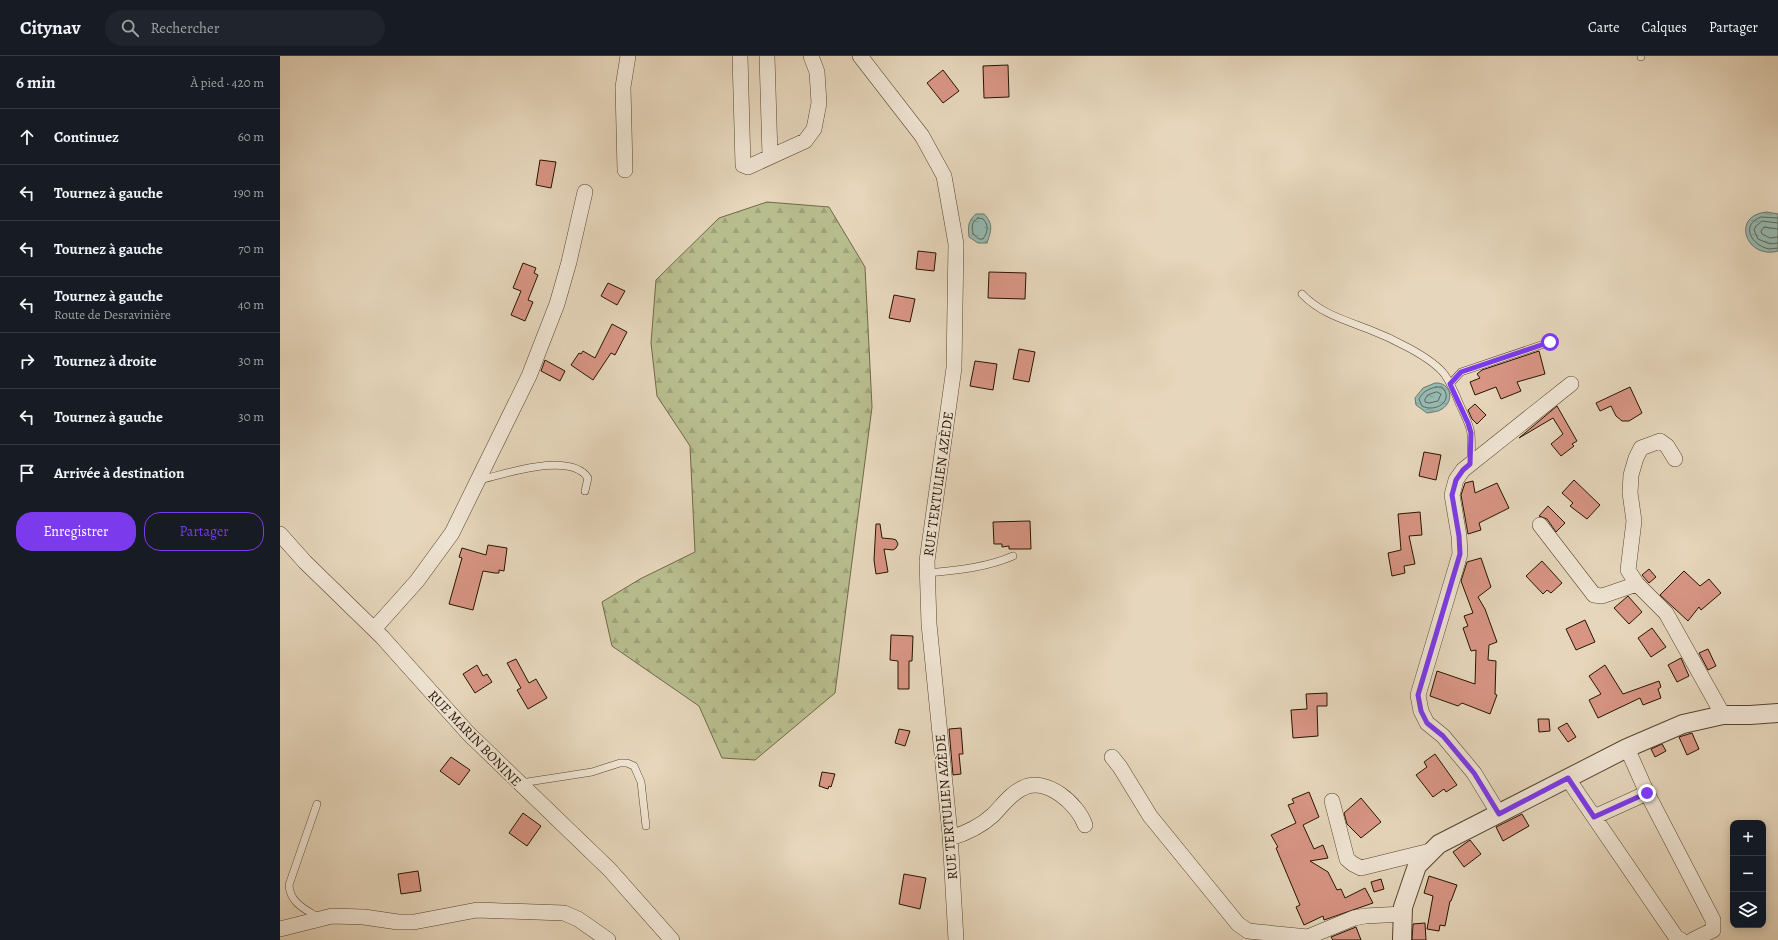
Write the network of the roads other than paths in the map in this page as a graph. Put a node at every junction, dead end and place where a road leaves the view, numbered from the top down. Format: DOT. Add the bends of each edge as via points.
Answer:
graph roads {
  1 [pos="628,56"];
  2 [pos="740,56"];
  3 [pos="767,56"];
  4 [pos="811,56"];
  5 [pos="860,56"];
  6 [pos="770,156"];
  7 [pos="625,170"];
  8 [pos="584,192"];
  9 [pos="1302,294"];
  10 [pos="1550,342"];
  11 [pos="1450,384"];
  12 [pos="1571,384"];
  13 [pos="1675,459"];
  14 [pos="1470,464"];
  15 [pos="478,481"];
  16 [pos="585,491"];
  17 [pos="1540,525"];
  18 [pos="280,534"];
  19 [pos="1013,556"];
  20 [pos="928,574"];
  21 [pos="1637,584"];
  22 [pos="374,629"];
  23 [pos="1778,712"];
  24 [pos="1723,715"];
  25 [pos="1627,748"];
  26 [pos="1112,757"];
  27 [pos="1568,778"];
  28 [pos="519,784"];
  29 [pos="1647,793"];
  30 [pos="1332,801"];
  31 [pos="318,804"];
  32 [pos="1499,814"];
  33 [pos="1594,817"];
  34 [pos="1085,825"];
  35 [pos="646,826"];
  36 [pos="950,838"];
  37 [pos="1430,851"];
  38 [pos="1403,914"];
  39 [pos="320,919"];
  40 [pos="280,929"];
  41 [pos="608,940"];
  42 [pos="672,940"];
  43 [pos="956,940"];
  44 [pos="1402,940"];
  45 [pos="1681,940"];
  46 [pos="1693,940"];
  1 -- 7 [label="street" via="623,87"];
  2 -- 6 [label="street" via="743,165 748,167"];
  3 -- 6 [label="street"];
  4 -- 6 [label="street" via="817,72 819,103 814,129 805,141"];
  5 -- 20 [label="street, RUE TERTULIEN AZÈDE" via="922,136 944,176 956,244 954,368 927,561"];
  8 -- 15 [label="street" via="557,304 529,376"];
  9 -- 11 [label="lane" via="1311,304 1324,311 1370,329 1433,362"];
  10 -- 11 [label="lane" via="1461,372"];
  11 -- 14 [label="lane" via="1471,433"];
  12 -- 14 [label="street"];
  13 -- 21 [label="street" via="1667,446 1660,441 1641,448 1636,458 1631,475 1630,492 1634,521 1628,570"];
  14 -- 32 [label="street" via="1456,480 1452,495 1460,554 1418,695 1421,711 1427,723 1443,736 1474,773"];
  15 -- 16 [label="lane" via="550,464 577,468 584,472 588,478"];
  15 -- 22 [label="street" via="452,533 417,581"];
  17 -- 21 [label="street" via="1594,595 1602,596"];
  18 -- 22 [label="street, RUE MARIN BONINE"];
  19 -- 20 [label="lane" via="976,568"];
  20 -- 36 [label="street, RUE TERTULIEN AZÈDE" via="929,624"];
  21 -- 24 [label="street" via="1666,613"];
  22 -- 28 [label="street, RUE MARIN BONINE" via="468,733"];
  23 -- 24 [label="street"];
  24 -- 25 [label="street" via="1683,724"];
  25 -- 27 [label="street"];
  25 -- 29 [label="street"];
  26 -- 38 [label="street" via="1150,816 1238,924 1248,931 1308,937 1354,918"];
  27 -- 32 [label="street"];
  27 -- 33 [label="street"];
  28 -- 35 [label="lane" via="592,772 627,763 634,766 641,782"];
  28 -- 42 [label="street, RUE MARIN BONINE" via="610,870"];
  29 -- 33 [label="street"];
  29 -- 46 [label="street" via="1713,920 1713,930"];
  30 -- 37 [label="street" via="1347,859 1360,868"];
  31 -- 39 [label="lane" via="289,885 293,899"];
  32 -- 37 [label="street"];
  33 -- 45 [label="street" via="1676,938"];
  34 -- 36 [label="street" via="1082,815 1058,792 1028,785 1015,793 977,828"];
  36 -- 43 [label="street, RUE TERTULIEN AZÈDE"];
  37 -- 38 [label="street" via="1417,866"];
  38 -- 44 [label="street"];
  39 -- 40 [label="street"];
  39 -- 41 [label="street" via="332,916 364,917 414,922 477,910 564,913 578,919"];
}
